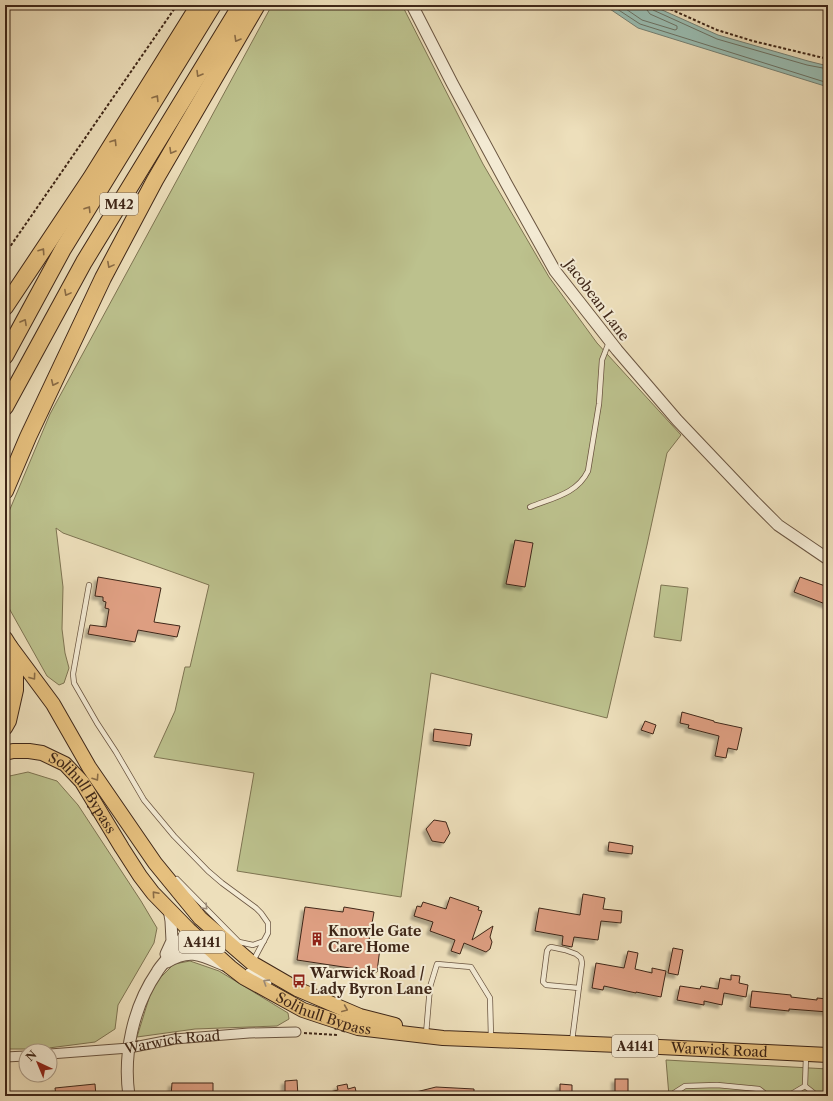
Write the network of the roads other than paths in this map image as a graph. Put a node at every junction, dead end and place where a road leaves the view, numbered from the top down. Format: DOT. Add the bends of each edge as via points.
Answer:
graph roads {
  1 [pos="199,5"];
  2 [pos="213,5"];
  3 [pos="241,5"];
  4 [pos="256,5"];
  5 [pos="412,5"];
  6 [pos="5,307"];
  7 [pos="609,340"];
  8 [pos="5,356"];
  9 [pos="5,407"];
  10 [pos="5,491"];
  11 [pos="530,507"];
  12 [pos="828,559"];
  13 [pos="90,585"];
  14 [pos="8,642"];
  15 [pos="5,728"];
  16 [pos="5,753"];
  17 [pos="129,826"];
  18 [pos="154,863"];
  19 [pos="169,909"];
  20 [pos="189,930"];
  21 [pos="264,941"];
  22 [pos="162,966"];
  23 [pos="251,967"];
  24 [pos="232,968"];
  25 [pos="272,986"];
  26 [pos="579,988"];
  27 [pos="278,990"];
  28 [pos="303,1010"];
  29 [pos="296,1032"];
  30 [pos="426,1034"];
  31 [pos="443,1038"];
  32 [pos="491,1040"];
  33 [pos="572,1043"];
  34 [pos="129,1048"];
  35 [pos="58,1053"];
  36 [pos="806,1054"];
  37 [pos="828,1055"];
  38 [pos="18,1056"];
  39 [pos="5,1057"];
  40 [pos="805,1086"];
  41 [pos="129,1096"];
  42 [pos="674,1096"];
  43 [pos="768,1096"];
  44 [pos="788,1096"];
  45 [pos="828,1096"];
  6 -- 1 [label="highway, one-way" via="91,178"];
  8 -- 2 [label="highway, M42, one-way" via="63,249"];
  3 -- 9 [label="highway, M42, one-way" via="84,262"];
  4 -- 10 [label="highway, one-way" via="155,180 103,278"];
  5 -- 7 [label="street, Jacobean Lane" via="555,271"];
  7 -- 11 [label="lane" via="602,360 599,404 588,471 584,479 570,492"];
  7 -- 12 [label="street, Jacobean Lane" via="677,420 772,520"];
  13 -- 21 [label="lane" via="73,674 74,683 144,800 208,871 262,913 268,923 268,933"];
  14 -- 15 [label="main road" via="16,674 16,690"];
  14 -- 17 [label="main road, Solihull Bypass / A4141, one-way" via="53,704 89,766"];
  19 -- 16 [label="main road, Solihull Bypass / A4141, one-way" via="140,876 82,782 65,764 29,750"];
  17 -- 18 [label="main road, A4141"];
  17 -- 20 [label="main road" via="138,851 187,915 190,921"];
  18 -- 21 [label="lane, one-way" via="173,876 239,942 253,945"];
  18 -- 23 [label="main road, Solihull Bypass / A4141" via="200,918"];
  19 -- 20 [label="main road, Solihull Bypass / A4141"];
  19 -- 22 [label="street" via="172,942"];
  20 -- 22 [label="street"];
  20 -- 24 [label="main road, Solihull Bypass / A4141"];
  21 -- 23 [label="lane"];
  22 -- 24 [label="street" via="177,956 186,954 200,955"];
  22 -- 34 [label="street" via="142,1000"];
  23 -- 24 [label="lane"];
  25 -- 23 [label="lane, one-way"];
  23 -- 30 [label="main road, Solihull Bypass / A4141, one-way" via="360,1016"];
  24 -- 28 [label="main road, Solihull Bypass / A4141" via="243,977"];
  26 -- 26 [label="lane" via="582,963 580,958 565,950 549,948 544,984"];
  26 -- 33 [label="lane"];
  27 -- 28 [label="lane"];
  28 -- 31 [label="main road, Solihull Bypass / A4141" via="358,1028"];
  29 -- 34 [label="street, Warwick Road" via="175,1039"];
  30 -- 31 [label="main road, Solihull Bypass / A4141"];
  30 -- 32 [label="lane" via="430,987 437,964 471,967 490,998"];
  31 -- 32 [label="main road, Warwick Road / A4141"];
  32 -- 33 [label="main road, Warwick Road / A4141"];
  33 -- 36 [label="main road, Warwick Road / A4141"];
  34 -- 35 [label="street, Warwick Road"];
  34 -- 41 [label="street"];
  36 -- 37 [label="main road, Warwick Road / A4141"];
  36 -- 40 [label="lane"];
  38 -- 39 [label="street"];
  40 -- 44 [label="lane"];
  40 -- 45 [label="lane" via="815,1094"];
  42 -- 43 [label="lane" via="674,1093 685,1086 717,1085 759,1089"];
}
